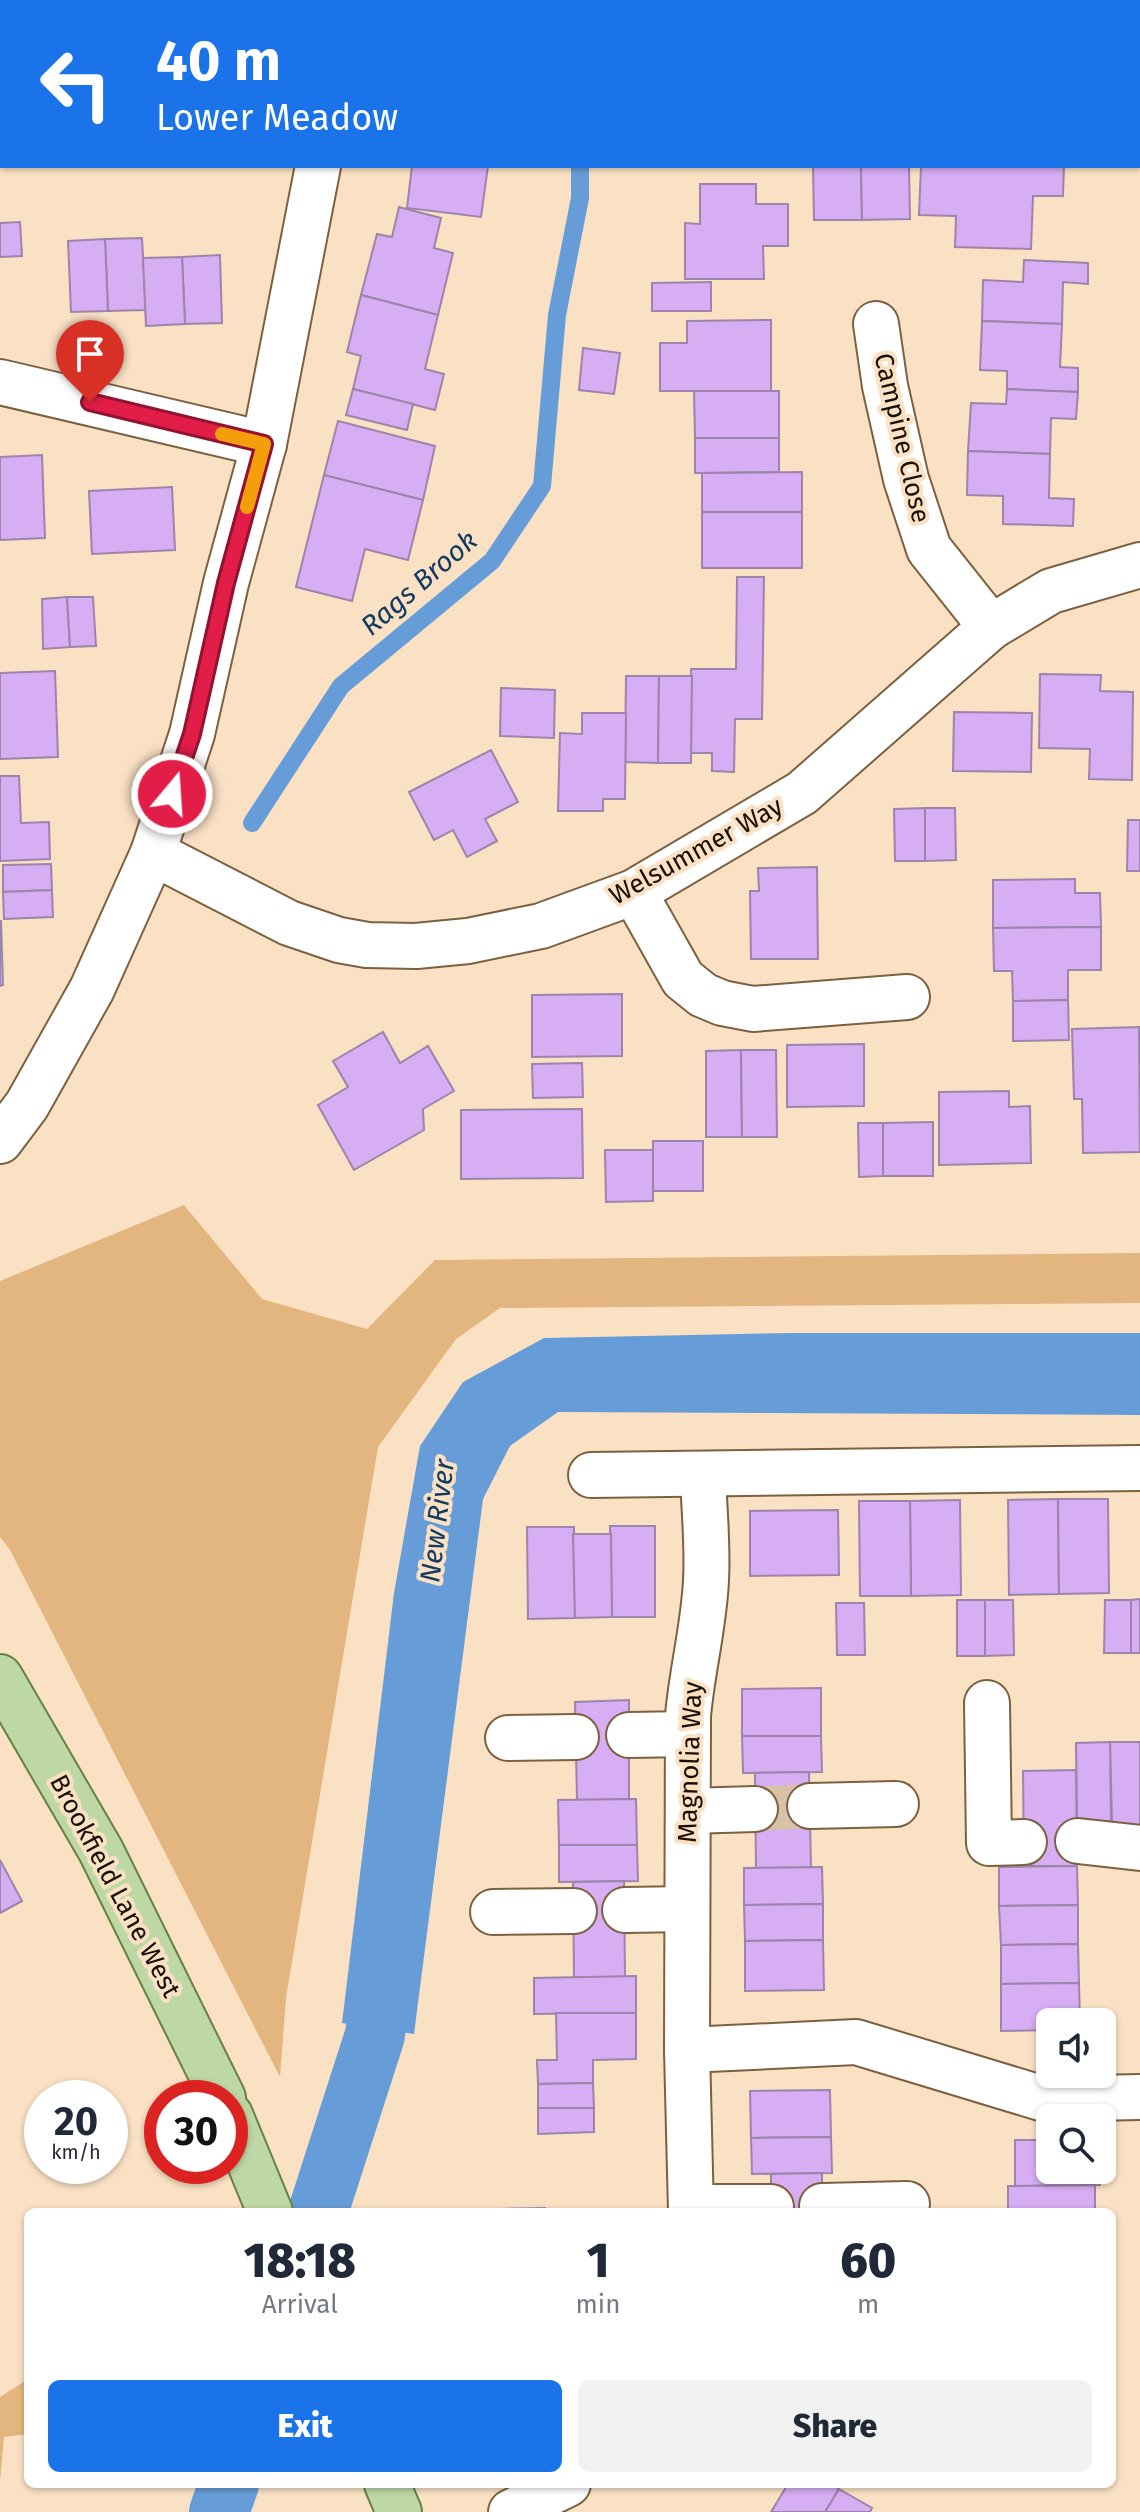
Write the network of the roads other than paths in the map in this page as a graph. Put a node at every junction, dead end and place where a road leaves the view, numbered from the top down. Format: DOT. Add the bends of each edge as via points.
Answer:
graph roads {
  1 [pos="318,168"];
  2 [pos="876,324"];
  3 [pos="0,382"];
  4 [pos="264,444"];
  5 [pos="1140,565"];
  6 [pos="991,627"];
  7 [pos="153,853"];
  8 [pos="634,892"];
  9 [pos="907,997"];
  10 [pos="0,1141"];
  11 [pos="1140,1468"];
  12 [pos="703,1474"];
  13 [pos="591,1475"];
  14 [pos="0,1677"];
  15 [pos="987,1703"];
  16 [pos="688,1734"];
  17 [pos="629,1735"];
  18 [pos="576,1737"];
  19 [pos="508,1738"];
  20 [pos="896,1804"];
  21 [pos="810,1806"];
  22 [pos="755,1809"];
  23 [pos="688,1811"];
  24 [pos="1078,1841"];
  25 [pos="1024,1842"];
  26 [pos="1140,1848"];
  27 [pos="687,1909"];
  28 [pos="625,1910"];
  29 [pos="574,1911"];
  30 [pos="493,1912"];
  31 [pos="687,2050"];
  32 [pos="214,2080"];
  33 [pos="1140,2097"];
  34 [pos="248,2160"];
  35 [pos="907,2204"];
  36 [pos="822,2206"];
  37 [pos="771,2207"];
  38 [pos="268,2208"];
  39 [pos="691,2208"];
  40 [pos="744,2208"];
  41 [pos="389,2488"];
  42 [pos="560,2488"];
  43 [pos="399,2512"];
  44 [pos="511,2512"];
  1 -- 4 [label="street"];
  2 -- 6 [label="street, Campine Close" via="906,479 929,549"];
  3 -- 4 [label="street"];
  4 -- 7 [label="street" via="192,734"];
  5 -- 6 [label="street, Welsummer Way" via="1051,591"];
  6 -- 8 [label="street, Welsummer Way" via="802,793"];
  7 -- 8 [label="street, Welsummer Way" via="289,923 367,945 468,941 541,926"];
  7 -- 10 [label="street" via="92,989 27,1105"];
  8 -- 9 [label="street" via="683,979 722,1003 753,1009"];
  11 -- 12 [label="street"];
  12 -- 13 [label="street"];
  12 -- 16 [label="street, Magnolia Way" via="706,1577"];
  14 -- 32 [label="main road, Brookfield Lane West" via="101,1851"];
  15 -- 25 [label="street" via="989,1843"];
  16 -- 17 [label="street"];
  16 -- 23 [label="street, Magnolia Way"];
  18 -- 19 [label="street"];
  20 -- 21 [label="street"];
  22 -- 23 [label="street"];
  23 -- 27 [label="street, Magnolia Way"];
  24 -- 26 [label="street"];
  27 -- 28 [label="street"];
  27 -- 31 [label="street, Magnolia Way"];
  29 -- 30 [label="street"];
  31 -- 33 [label="street" via="856,2042 1044,2099"];
  31 -- 39 [label="street, Magnolia Way"];
  34 -- 38 [label="main road"];
  35 -- 36 [label="street"];
  37 -- 40 [label="street"];
  41 -- 43 [label="main road"];
  42 -- 44 [label="street"];
}
